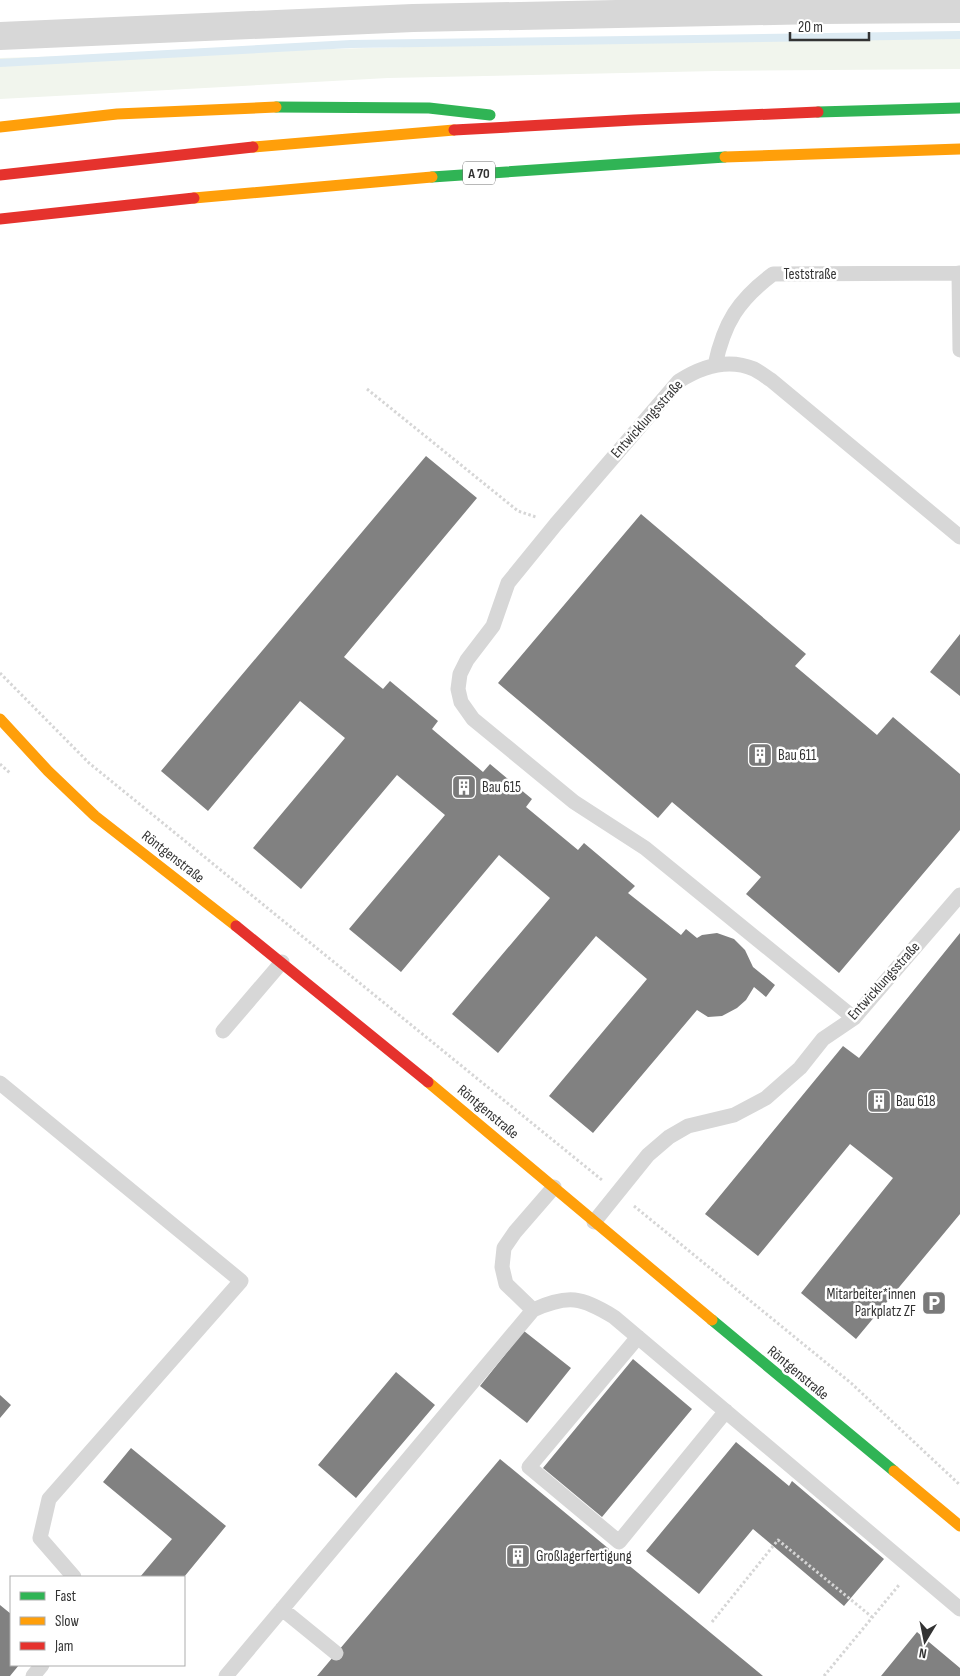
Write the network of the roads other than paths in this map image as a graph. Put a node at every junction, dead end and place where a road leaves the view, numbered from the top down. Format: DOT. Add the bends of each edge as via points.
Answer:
graph roads {
  1 [pos="960,9"];
  2 [pos="0,36"];
  3 [pos="960,108"];
  4 [pos="571,123"];
  5 [pos="0,127"];
  6 [pos="960,149"];
  7 [pos="0,175"];
  8 [pos="0,219"];
  9 [pos="960,273"];
  10 [pos="960,350"];
  11 [pos="715,365"];
  12 [pos="960,537"];
  13 [pos="0,719"];
  14 [pos="960,894"];
  15 [pos="282,962"];
  16 [pos="854,1018"];
  17 [pos="222,1031"];
  18 [pos="0,1082"];
  19 [pos="554,1188"];
  20 [pos="594,1222"];
  21 [pos="533,1310"];
  22 [pos="638,1337"];
  23 [pos="726,1411"];
  24 [pos="960,1526"];
  25 [pos="73,1576"];
  26 [pos="282,1609"];
  27 [pos="960,1609"];
  28 [pos="336,1653"];
  29 [pos="41,1666"];
  30 [pos="33,1676"];
  31 [pos="226,1676"];
  1 -- 2 [label="street" via="414,18"];
  3 -- 4 [label="main road" via="788,112"];
  4 -- 5 [label="main road" via="429,108 280,107 117,114"];
  4 -- 7 [label="main road" via="313,142"];
  6 -- 8 [label="main road, A 70" via="627,162 445,175"];
  9 -- 10 [label="lane, Teststraße"];
  9 -- 11 [label="lane, Teststraße" via="772,274 743,300 728,322"];
  11 -- 12 [label="lane, Entwicklungsstraße" via="754,369 771,380"];
  11 -- 16 [label="lane, Entwicklungsstraße" via="694,371 679,381 508,583 492,626 460,674 458,689 461,702 473,719 574,802 645,848"];
  13 -- 15 [label="main road, Röntgenstraße" via="95,816"];
  14 -- 16 [label="lane, Entwicklungsstraße"];
  15 -- 17 [label="lane"];
  15 -- 19 [label="main road, Röntgenstraße"];
  16 -- 20 [label="lane, Entwicklungsstraße" via="828,1034 800,1068 766,1098 734,1115 688,1126 669,1137 648,1155"];
  18 -- 25 [label="lane" via="241,1281 49,1499 40,1538"];
  19 -- 20 [label="main road, Röntgenstraße"];
  19 -- 21 [label="lane" via="504,1248 502,1267 506,1284"];
  20 -- 24 [label="main road, Röntgenstraße"];
  21 -- 22 [label="lane" via="552,1301 573,1299 593,1304"];
  21 -- 26 [label="lane"];
  22 -- 23 [label="lane"];
  22 -- 23 [label="lane" via="529,1467 620,1542"];
  23 -- 27 [label="lane"];
  26 -- 28 [label="lane"];
  26 -- 31 [label="lane"];
  29 -- 30 [label="lane"];
}
